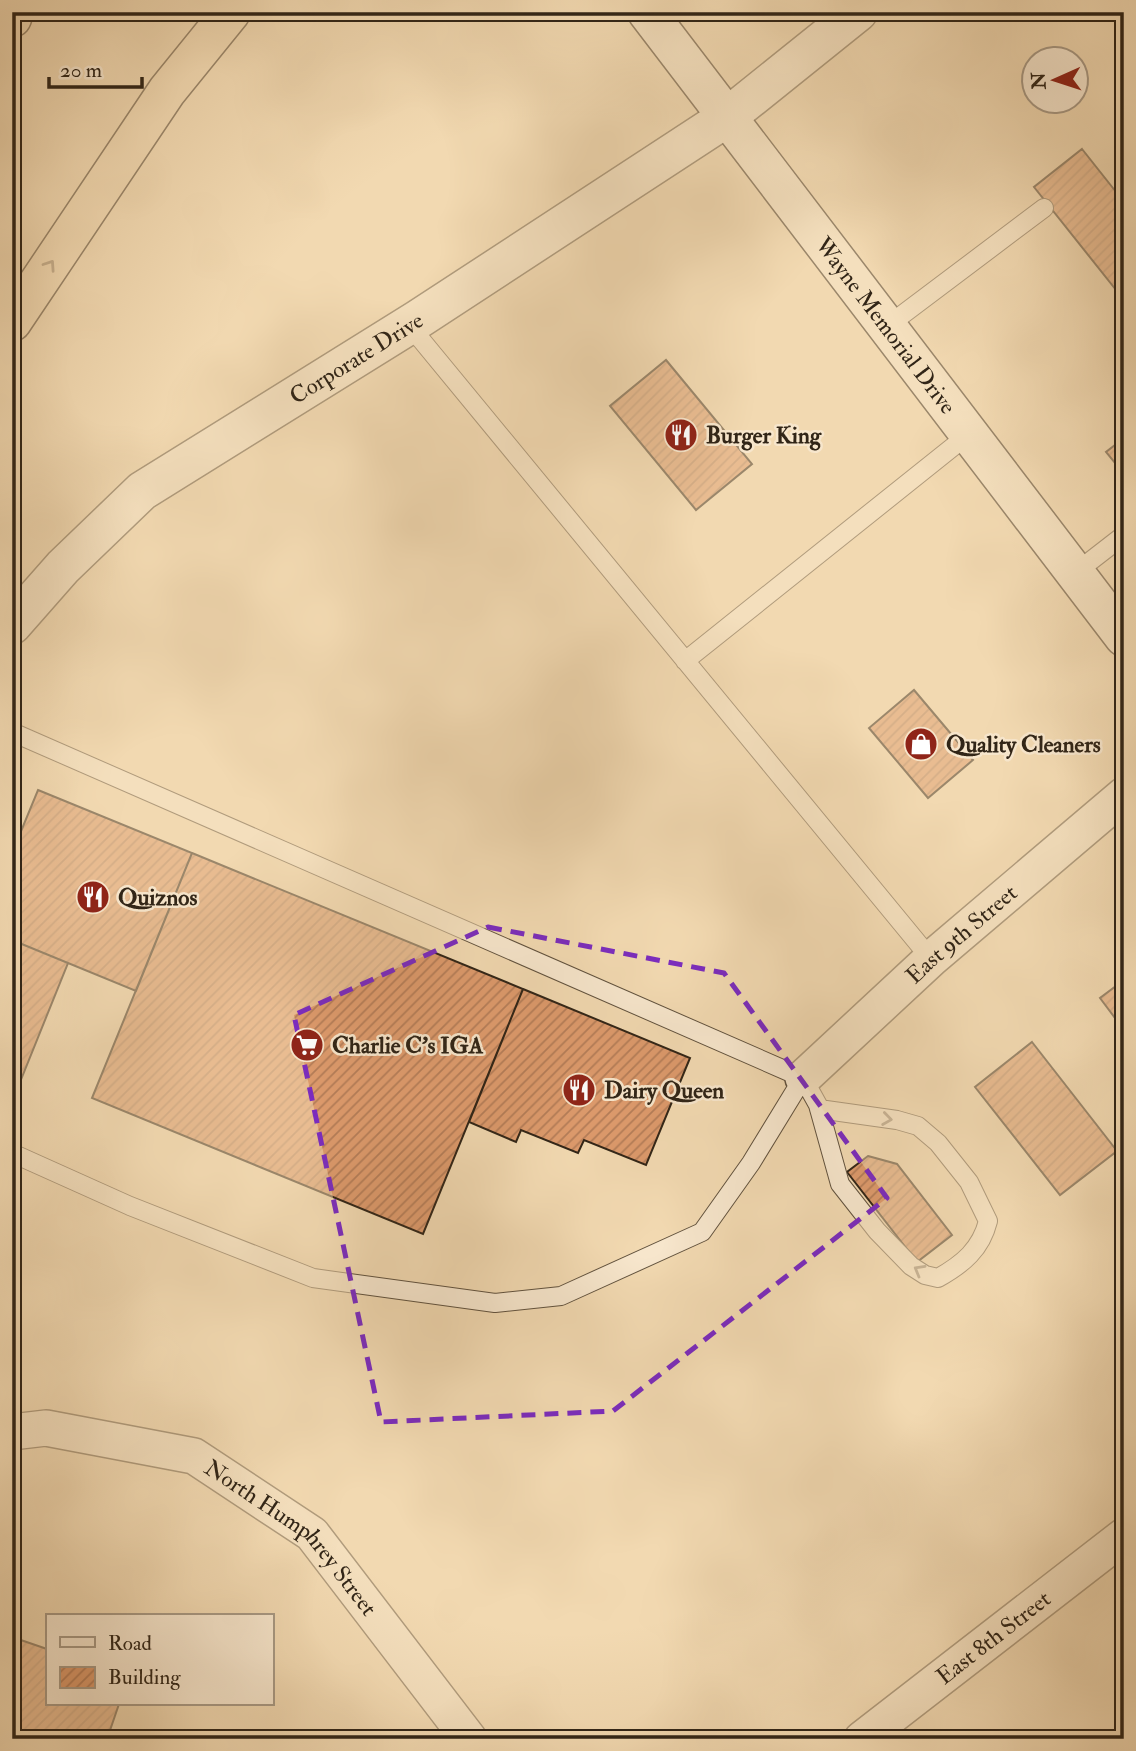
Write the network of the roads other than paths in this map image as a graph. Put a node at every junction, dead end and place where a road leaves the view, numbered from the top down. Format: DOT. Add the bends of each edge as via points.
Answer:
graph roads {
  1 [pos="15,12"];
  2 [pos="231,12"];
  3 [pos="647,12"];
  4 [pos="858,12"];
  5 [pos="12,18"];
  6 [pos="726,118"];
  7 [pos="1044,208"];
  8 [pos="12,322"];
  9 [pos="409,325"];
  10 [pos="886,327"];
  11 [pos="968,434"];
  12 [pos="1124,535"];
  13 [pos="1075,573"];
  14 [pos="12,625"];
  15 [pos="1124,637"];
  16 [pos="685,661"];
  17 [pos="12,732"];
  18 [pos="1124,795"];
  19 [pos="931,959"];
  20 [pos="803,1078"];
  21 [pos="819,1109"];
  22 [pos="12,1153"];
  23 [pos="12,1432"];
  24 [pos="1124,1536"];
  25 [pos="469,1739"];
  26 [pos="862,1739"];
  1 -- 5 [label="highway"];
  8 -- 2 [label="highway, one-way" via="167,91"];
  3 -- 6 [label="street, Wayne Memorial Drive"];
  4 -- 6 [label="street, Corporate Drive"];
  6 -- 9 [label="street, Corporate Drive"];
  6 -- 10 [label="street, Wayne Memorial Drive"];
  7 -- 10 [label="lane"];
  9 -- 14 [label="street, Corporate Drive" via="142,491 63,567"];
  9 -- 16 [label="lane"];
  10 -- 11 [label="street, Wayne Memorial Drive"];
  11 -- 13 [label="street, Wayne Memorial Drive"];
  11 -- 16 [label="lane"];
  12 -- 13 [label="lane"];
  13 -- 15 [label="street, Wayne Memorial Drive"];
  16 -- 19 [label="lane"];
  17 -- 20 [label="lane"];
  18 -- 19 [label="street, East 9th Street"];
  19 -- 20 [label="street, East 9th Street"];
  20 -- 21 [label="lane"];
  20 -- 22 [label="lane" via="702,1232 561,1296 495,1303 313,1278 130,1206"];
  21 -- 21 [label="lane, one-way" via="918,1126 969,1182 988,1221 981,1243 938,1278 911,1266 840,1184"];
  23 -- 25 [label="street, North Humphrey Street" via="46,1428 194,1456 312,1534"];
  24 -- 26 [label="street, East 8th Street"];
}
